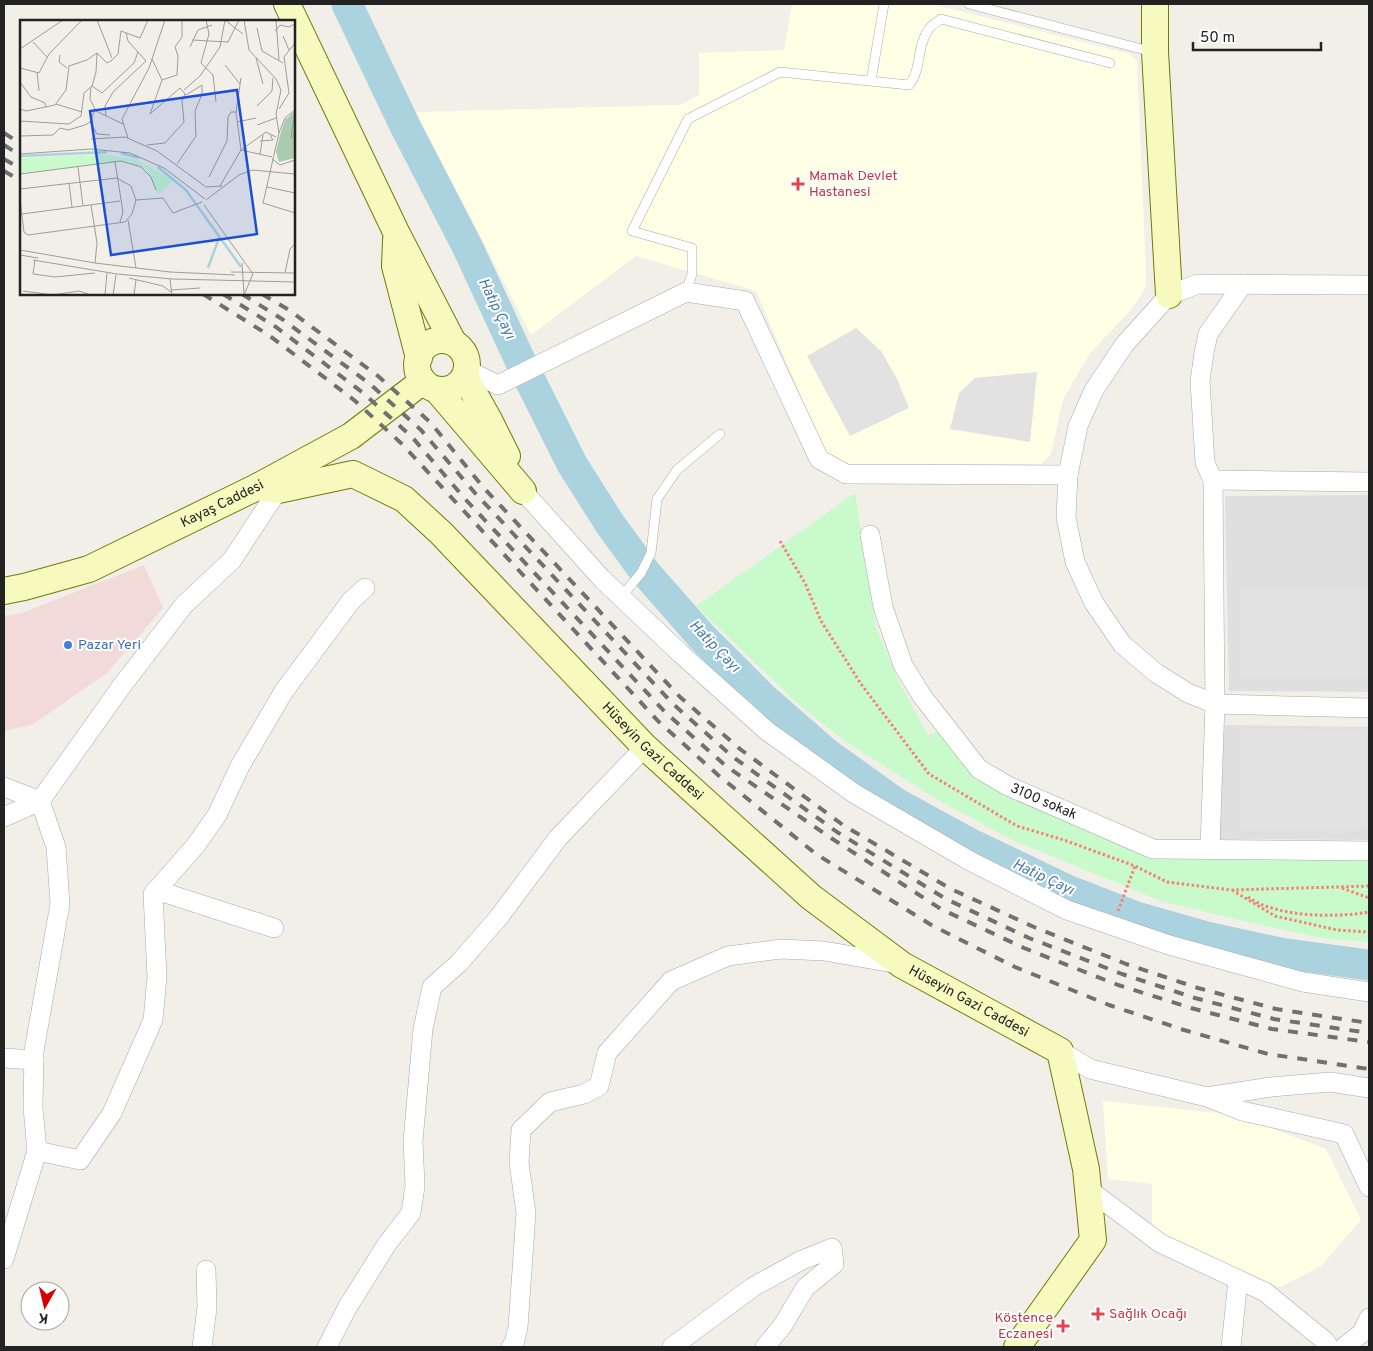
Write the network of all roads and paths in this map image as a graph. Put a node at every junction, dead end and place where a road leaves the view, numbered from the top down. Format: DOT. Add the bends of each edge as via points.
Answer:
graph roads {
  1 [pos="288,4"];
  2 [pos="884,4"];
  3 [pos="969,4"];
  4 [pos="1155,4"];
  5 [pos="1155,52"];
  6 [pos="1110,63"];
  7 [pos="871,81"];
  8 [pos="397,234"];
  9 [pos="1243,284"];
  10 [pos="1369,285"];
  11 [pos="686,292"];
  12 [pos="1169,295"];
  13 [pos="453,342"];
  14 [pos="466,373"];
  15 [pos="426,376"];
  16 [pos="720,434"];
  17 [pos="1068,475"];
  18 [pos="1213,480"];
  19 [pos="1369,482"];
  20 [pos="267,489"];
  21 [pos="523,491"];
  22 [pos="870,535"];
  23 [pos="365,588"];
  24 [pos="4,591"];
  25 [pos="621,597"];
  26 [pos="1215,704"];
  27 [pos="1369,708"];
  28 [pos="645,747"];
  29 [pos="4,787"];
  30 [pos="40,801"];
  31 [pos="4,817"];
  32 [pos="1210,849"];
  33 [pos="1369,851"];
  34 [pos="1134,866"];
  35 [pos="1340,887"];
  36 [pos="156,890"];
  37 [pos="1369,898"];
  38 [pos="1369,912"];
  39 [pos="1117,913"];
  40 [pos="274,928"];
  41 [pos="1369,932"];
  42 [pos="902,965"];
  43 [pos="1369,992"];
  44 [pos="1060,1051"];
  45 [pos="4,1058"];
  46 [pos="34,1060"];
  47 [pos="1369,1088"];
  48 [pos="1207,1097"];
  49 [pos="37,1151"];
  50 [pos="1369,1187"];
  51 [pos="1088,1189"];
  52 [pos="4,1259"];
  53 [pos="206,1270"];
  54 [pos="1238,1280"];
  55 [pos="1369,1318"];
  56 [pos="202,1347"];
  57 [pos="327,1347"];
  58 [pos="511,1347"];
  59 [pos="672,1347"];
  60 [pos="765,1347"];
  61 [pos="1017,1347"];
  62 [pos="1231,1347"];
  63 [pos="1329,1347"];
  64 [pos="1344,1347"];
  1 -- 8 [label="street"];
  2 -- 7 [label="lane"];
  3 -- 5 [label="lane"];
  4 -- 5 [label="street"];
  5 -- 12 [label="street"];
  6 -- 7 [label="lane" via="941,19 929,29 920,48 915,78 909,85"];
  7 -- 11 [label="lane" via="780,72 688,119 632,231 692,248 692,274"];
  8 -- 13 [label="street"];
  8 -- 15 [label="street" via="395,266"];
  9 -- 10 [label="street"];
  9 -- 12 [label="street" via="1198,284"];
  9 -- 18 [label="street" via="1208,334 1204,353 1200,381 1205,463"];
  11 -- 14 [label="street" via="498,385"];
  11 -- 17 [label="street" via="745,301 819,459 846,474"];
  12 -- 17 [label="street" via="1124,345 1094,390 1078,426"];
  13 -- 14 [label="street" via="465,354"];
  13 -- 15 [label="street" via="436,341 422,350"];
  14 -- 15 [label="street" via="460,384 453,388"];
  14 -- 21 [label="street"];
  15 -- 20 [label="street, Kayaş Caddesi" via="351,436"];
  15 -- 21 [label="street"];
  16 -- 25 [label="lane" via="677,470 657,499 651,553 641,573"];
  17 -- 26 [label="street" via="1066,517 1075,562 1094,603 1122,644 1156,674"];
  18 -- 19 [label="street"];
  18 -- 26 [label="street"];
  20 -- 24 [label="street, Kayaş Caddesi" via="89,568"];
  20 -- 28 [label="street, Hüseyin Gazi Caddesi" via="353,474 404,499"];
  20 -- 30 [label="street" via="232,560 184,605"];
  21 -- 25 [label="street"];
  22 -- 32 [label="street, 3100 sokak" via="883,607 903,665 922,696 979,769 1008,786 1153,849"];
  23 -- 36 [label="street" via="351,601 284,691 240,766 217,815 196,845"];
  25 -- 43 [label="street" via="767,730 855,794 970,861 1067,910 1169,946 1303,982"];
  26 -- 27 [label="street"];
  26 -- 32 [label="street"];
  28 -- 42 [label="street, Hüseyin Gazi Caddesi" via="811,897"];
  28 -- 57 [label="street" via="558,838 499,917 459,963 432,987 422,1038 413,1140 415,1186 411,1213 387,1244"];
  29 -- 30 [label="street"];
  30 -- 31 [label="street"];
  30 -- 46 [label="street" via="56,847 60,904"];
  32 -- 33 [label="street, 3100 sokak"];
  34 -- 39 [label="path"];
  35 -- 37 [label="path"];
  36 -- 40 [label="street"];
  36 -- 49 [label="street" via="153,894 157,977 153,1020 112,1113 80,1160"];
  38 -- 41 [label="path" via="1297,913 1269,908 1231,890 1276,916 1337,930"];
  42 -- 44 [label="street, Hüseyin Gazi Caddesi"];
  42 -- 58 [label="street" via="824,951 781,949 728,956 671,981 607,1053 599,1086 584,1094 550,1102 521,1130 519,1163 526,1213 518,1327"];
  44 -- 48 [label="street" via="1090,1069"];
  44 -- 51 [label="street"];
  45 -- 46 [label="street"];
  46 -- 49 [label="street" via="32,1108"];
  47 -- 48 [label="street" via="1330,1082"];
  48 -- 50 [label="street" via="1242,1111 1344,1134"];
  49 -- 52 [label="street"];
  51 -- 54 [label="street" via="1160,1244"];
  51 -- 61 [label="street" via="1093,1240"];
  53 -- 56 [label="street" via="207,1308"];
  54 -- 62 [label="street"];
  54 -- 63 [label="street" via="1265,1292 1326,1341"];
  55 -- 64 [label="street" via="1362,1333"];
  59 -- 60 [label="street" via="753,1287 800,1261 832,1248 834,1264 805,1288 783,1325"];
}
